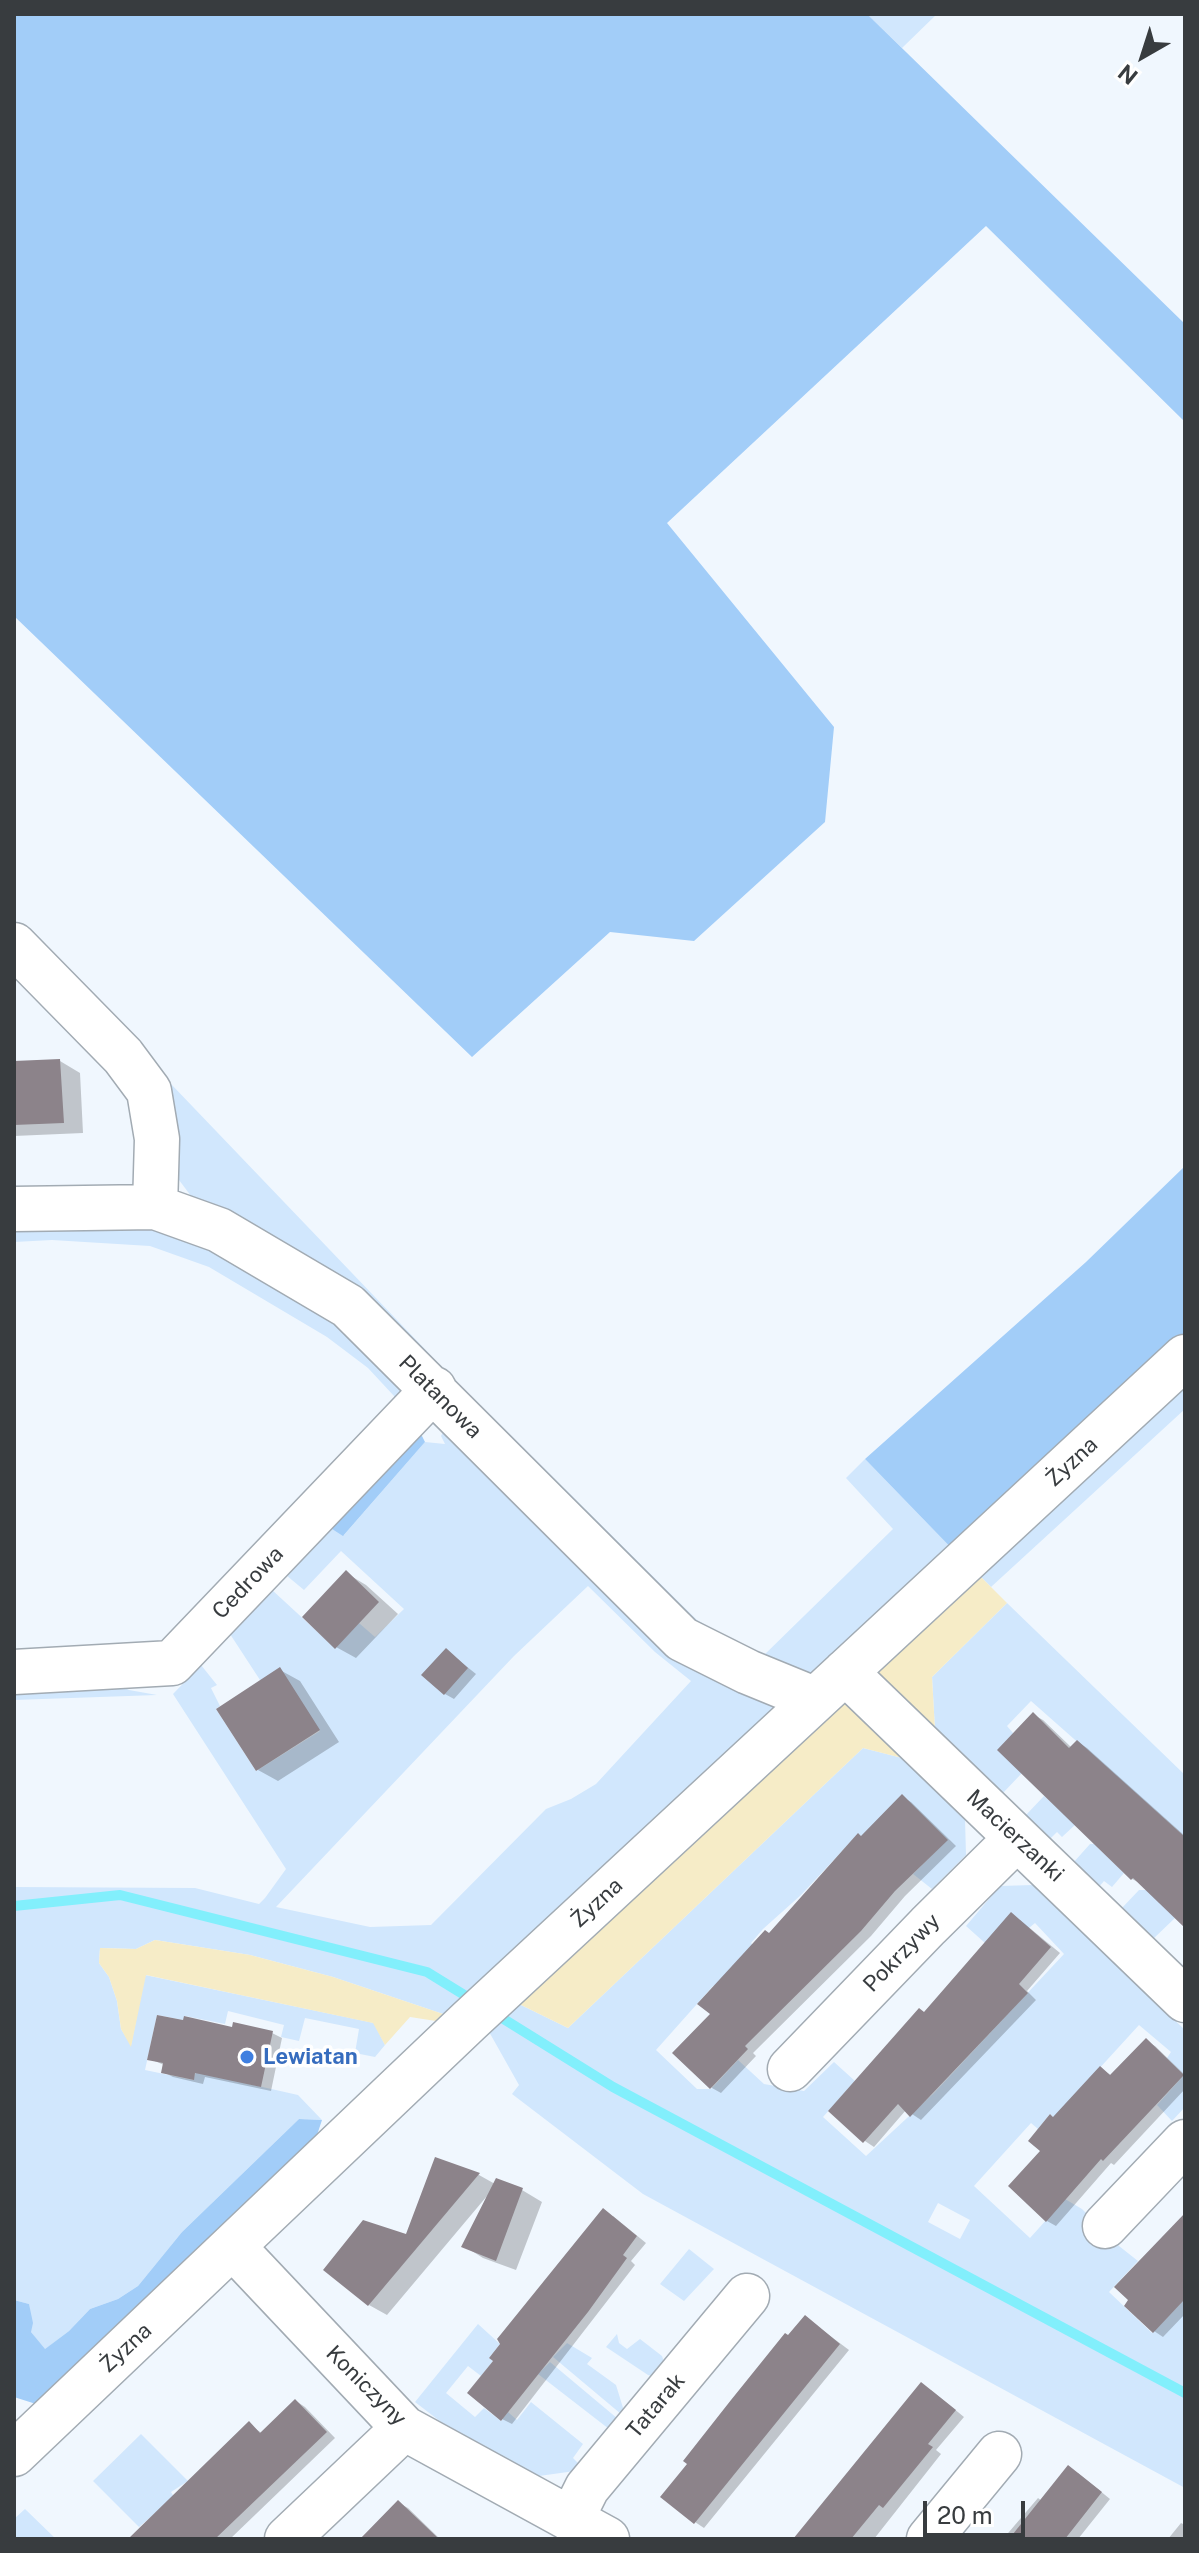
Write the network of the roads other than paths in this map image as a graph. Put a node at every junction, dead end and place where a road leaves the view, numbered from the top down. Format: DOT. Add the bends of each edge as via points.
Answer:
graph roads {
  1 [pos="14,945"];
  2 [pos="155,1207"];
  3 [pos="14,1209"];
  4 [pos="1185,1357"];
  5 [pos="434,1389"];
  6 [pos="14,1672"];
  7 [pos="830,1686"];
  8 [pos="1016,1839"];
  9 [pos="1185,2000"];
  10 [pos="790,2069"];
  11 [pos="1185,2142"];
  12 [pos="1105,2226"];
  13 [pos="234,2248"];
  14 [pos="747,2296"];
  15 [pos="404,2428"];
  16 [pos="14,2454"];
  17 [pos="999,2454"];
  18 [pos="589,2529"];
  19 [pos="287,2539"];
  20 [pos="929,2539"];
  1 -- 2 [label="street" via="123,1056 149,1091 157,1139"];
  2 -- 3 [label="street, Platanowa"];
  2 -- 5 [label="street, Platanowa" via="219,1230 348,1306"];
  4 -- 7 [label="street, Żyzna"];
  5 -- 6 [label="street, Cedrowa" via="172,1663"];
  5 -- 7 [label="street, Platanowa" via="682,1639 748,1672"];
  7 -- 8 [label="street, Macierzanki"];
  7 -- 13 [label="street, Żyzna"];
  8 -- 9 [label="street, Macierzanki"];
  8 -- 10 [label="street, Pokrzywy"];
  11 -- 12 [label="street"];
  13 -- 15 [label="street, Koniczyny"];
  13 -- 16 [label="street, Żyzna"];
  14 -- 18 [label="street, Tatarak" via="587,2488"];
  15 -- 18 [label="street, Koniczyny"];
  15 -- 19 [label="street"];
  17 -- 20 [label="street"];
}
